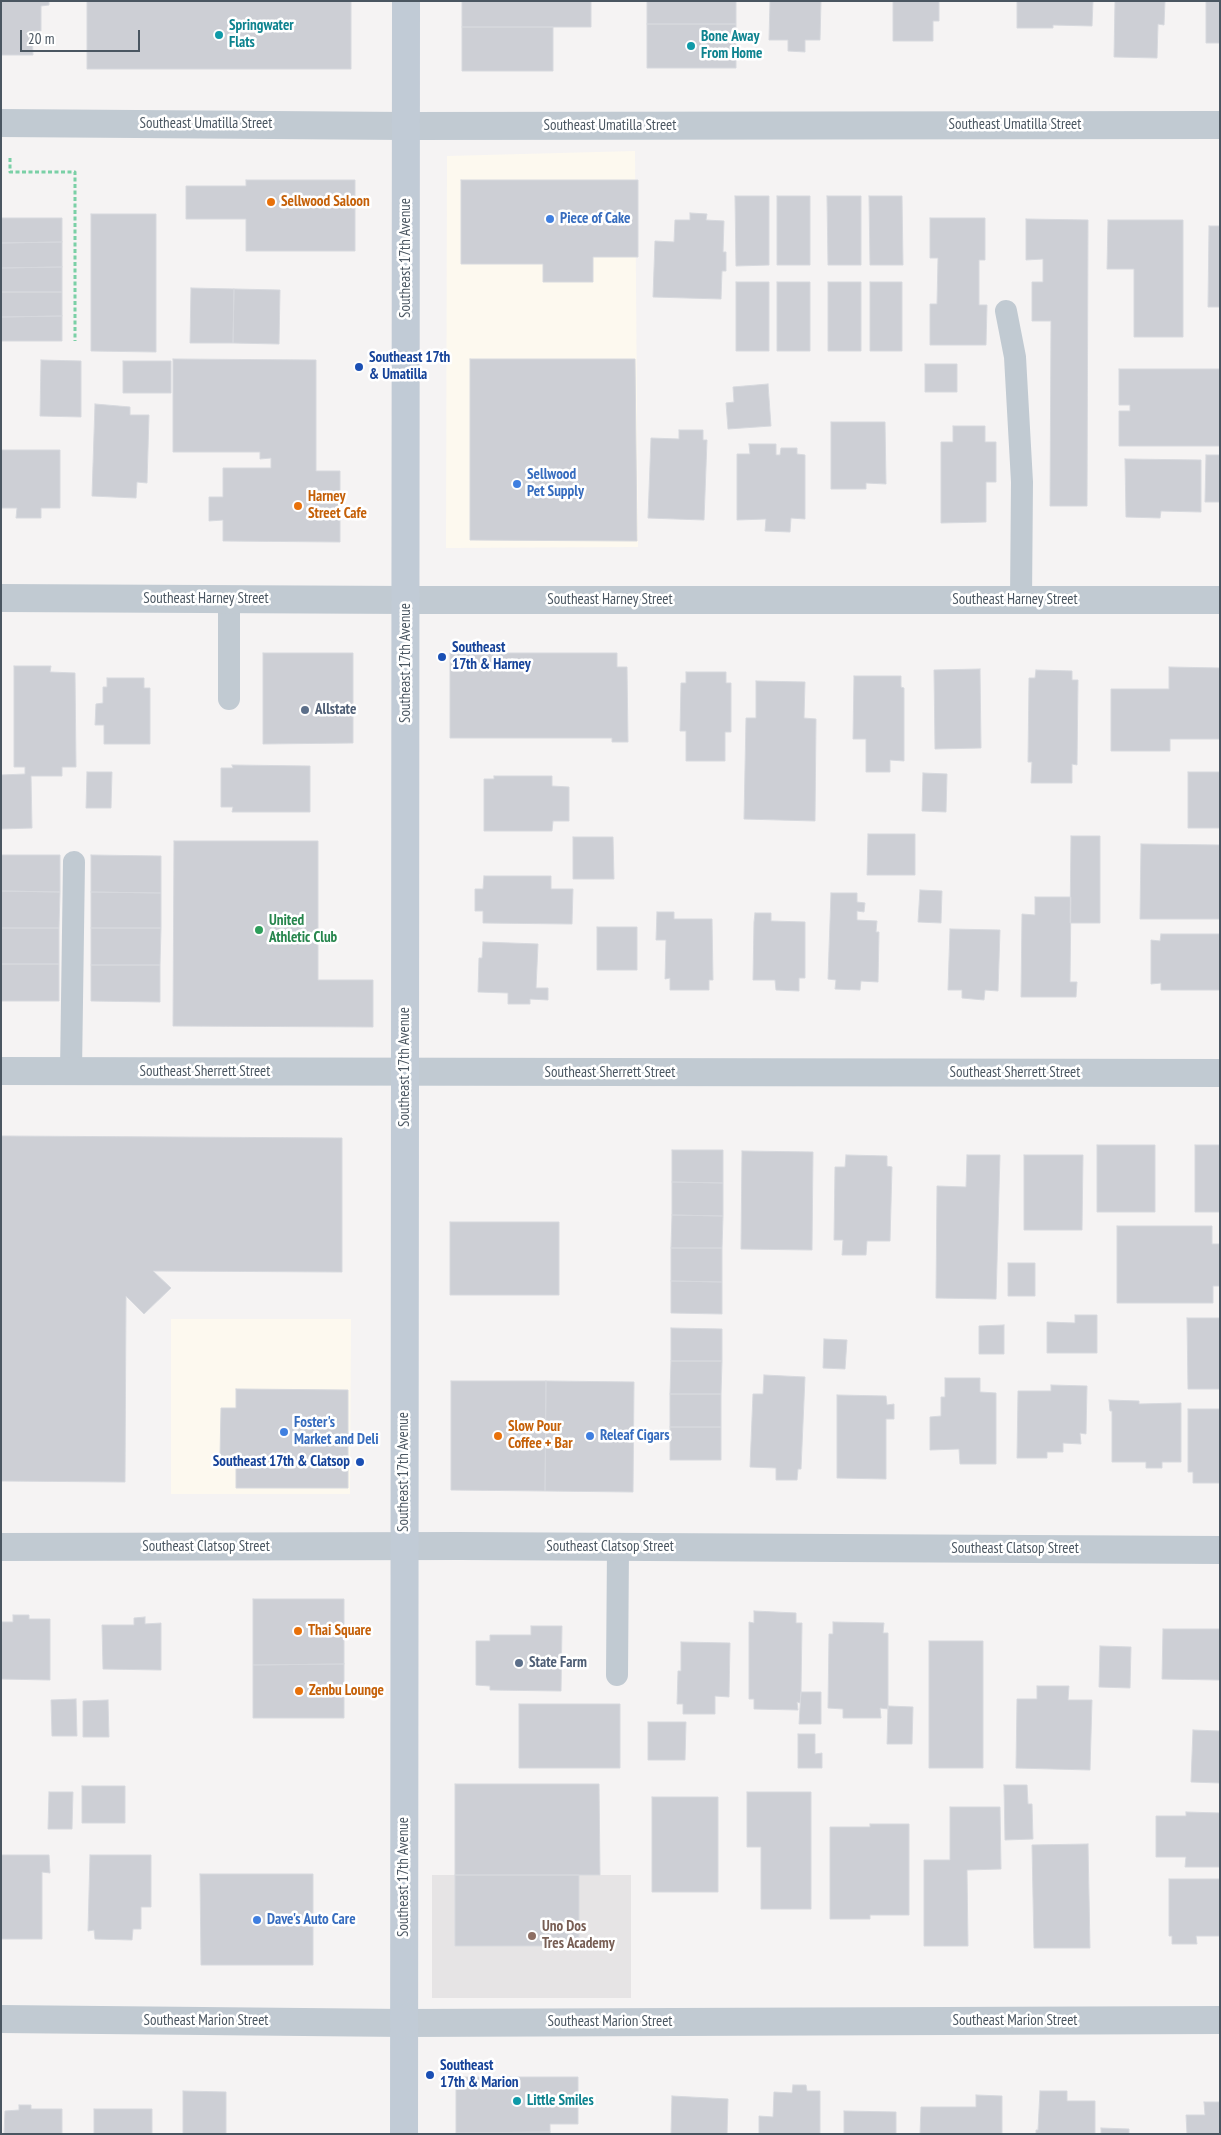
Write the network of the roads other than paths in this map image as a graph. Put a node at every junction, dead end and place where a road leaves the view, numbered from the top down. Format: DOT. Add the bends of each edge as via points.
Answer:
graph roads {
  1 [pos="406,1"];
  2 [pos="5,123"];
  3 [pos="1220,125"];
  4 [pos="406,126"];
  5 [pos="1006,311"];
  6 [pos="1,598"];
  7 [pos="228,599"];
  8 [pos="406,600"];
  9 [pos="1021,600"];
  10 [pos="1220,600"];
  11 [pos="229,699"];
  12 [pos="74,862"];
  13 [pos="1,1071"];
  14 [pos="71,1072"];
  15 [pos="404,1073"];
  16 [pos="1220,1073"];
  17 [pos="404,1546"];
  18 [pos="1,1547"];
  19 [pos="618,1548"];
  20 [pos="1220,1550"];
  21 [pos="617,1675"];
  22 [pos="1,2019"];
  23 [pos="1220,2020"];
  24 [pos="404,2023"];
  25 [pos="404,2134"];
  1 -- 4 [label="main road, Southeast 17th Avenue"];
  2 -- 4 [label="street, Southeast Umatilla Street"];
  3 -- 4 [label="street, Southeast Umatilla Street"];
  4 -- 8 [label="main road, Southeast 17th Avenue"];
  5 -- 9 [label="lane" via="1015,357 1022,482"];
  6 -- 7 [label="street, Southeast Harney Street"];
  7 -- 8 [label="street, Southeast Harney Street"];
  7 -- 11 [label="lane"];
  8 -- 9 [label="street, Southeast Harney Street"];
  8 -- 15 [label="main road, Southeast 17th Avenue"];
  9 -- 10 [label="street, Southeast Harney Street"];
  12 -- 14 [label="lane"];
  13 -- 14 [label="street, Southeast Sherrett Street"];
  14 -- 15 [label="street, Southeast Sherrett Street"];
  15 -- 16 [label="street, Southeast Sherrett Street"];
  15 -- 17 [label="main road, Southeast 17th Avenue"];
  17 -- 18 [label="street, Southeast Clatsop Street"];
  17 -- 19 [label="street, Southeast Clatsop Street"];
  17 -- 24 [label="main road, Southeast 17th Avenue"];
  19 -- 20 [label="street, Southeast Clatsop Street"];
  19 -- 21 [label="lane"];
  22 -- 24 [label="street, Southeast Marion Street"];
  23 -- 24 [label="street, Southeast Marion Street"];
  24 -- 25 [label="main road, Southeast 17th Avenue"];
}
